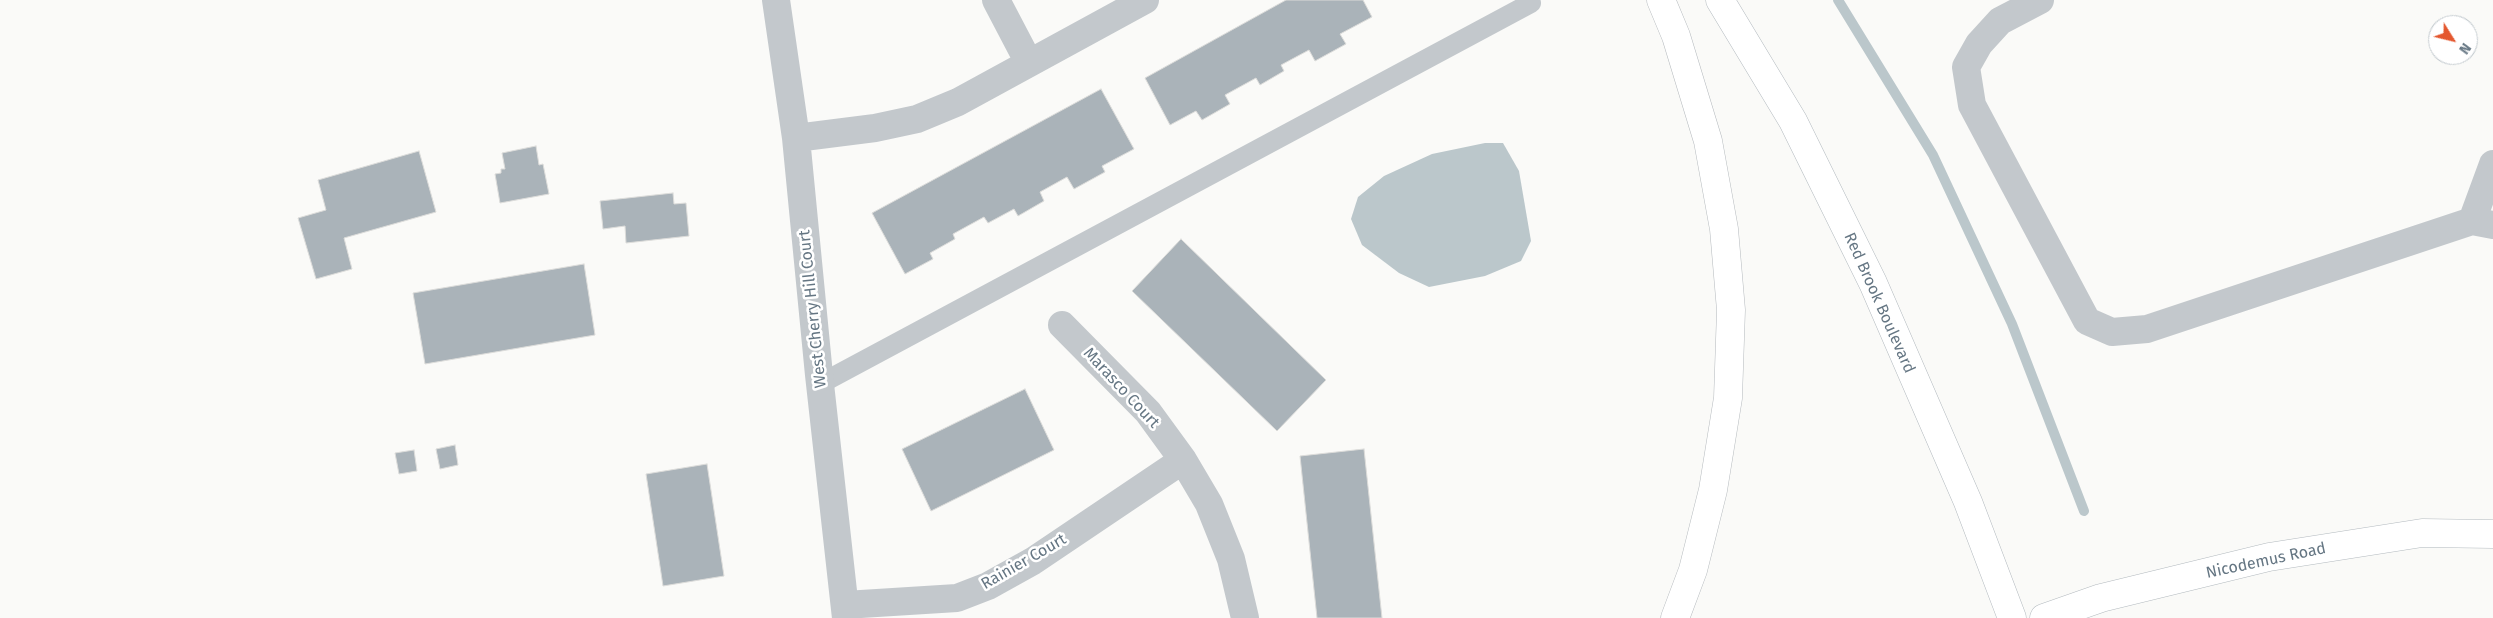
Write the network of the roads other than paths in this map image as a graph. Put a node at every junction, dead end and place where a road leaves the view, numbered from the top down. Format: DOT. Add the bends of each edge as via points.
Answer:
graph roads {
  1 [pos="776,0"];
  2 [pos="996,0"];
  3 [pos="1145,0"];
  4 [pos="1661,0"];
  5 [pos="1720,0"];
  6 [pos="2040,0"];
  7 [pos="1531,3"];
  8 [pos="1029,63"];
  9 [pos="796,138"];
  10 [pos="2493,164"];
  11 [pos="2482,223"];
  12 [pos="1062,325"];
  13 [pos="820,384"];
  14 [pos="1183,460"];
  15 [pos="2493,534"];
  16 [pos="959,608"];
  17 [pos="845,612"];
  18 [pos="1244,618"];
  19 [pos="1675,618"];
  20 [pos="2012,618"];
  21 [pos="2044,618"];
  1 -- 9 [label="street, West Cherry Hill Court"];
  2 -- 8 [label="street"];
  3 -- 8 [label="street"];
  4 -- 19 [label="main road" via="1676,36 1708,141 1724,228 1731,310 1728,398 1713,490 1693,570"];
  5 -- 20 [label="main road, Red Brook Boulevard" via="1792,122 1873,283 1968,502"];
  6 -- 11 [label="street" via="2000,21 1979,44 1966,67 1972,105 2087,321 2112,332 2147,330"];
  7 -- 13 [label="lane"];
  8 -- 9 [label="street" via="958,102 917,119"];
  9 -- 13 [label="street, West Cherry Hill Court"];
  10 -- 11 [label="street"];
  12 -- 14 [label="street, Marasco Court" via="1148,412"];
  13 -- 17 [label="street, West Cherry Hill Court"];
  14 -- 16 [label="street, Rainier Court"];
  14 -- 18 [label="street, Marasco Court" via="1209,504 1231,559"];
  15 -- 21 [label="main road, Nicodemus Road" via="2422,533 2269,557 2101,598"];
  16 -- 17 [label="street, Rainier Court"];
}
